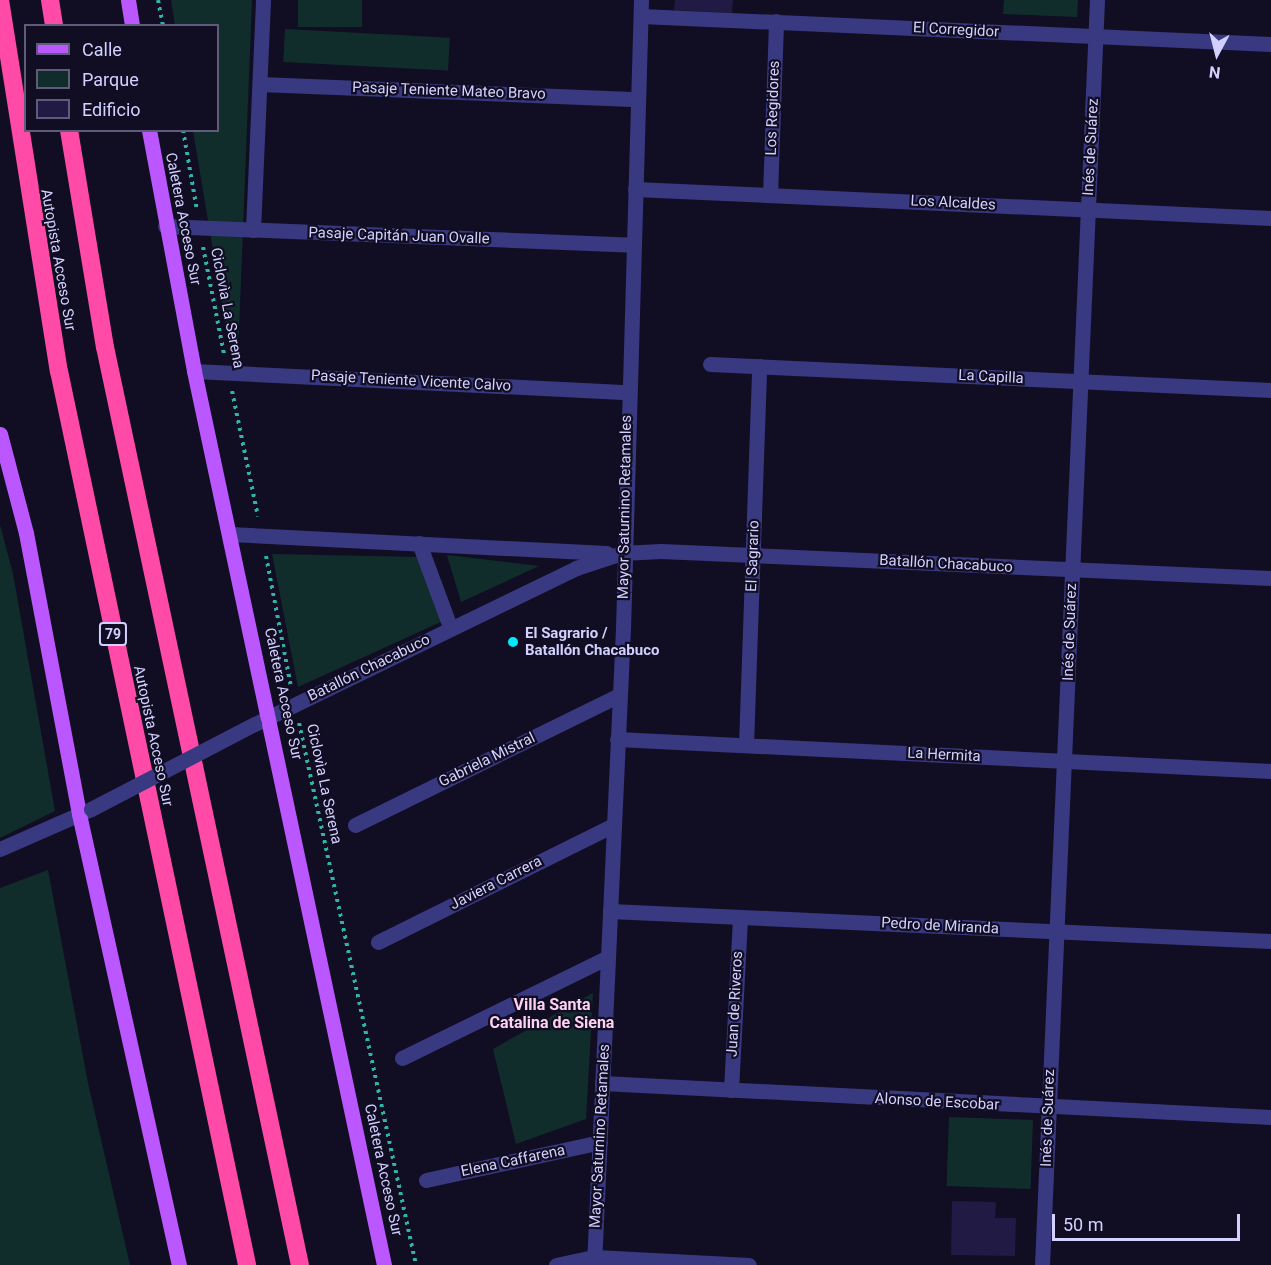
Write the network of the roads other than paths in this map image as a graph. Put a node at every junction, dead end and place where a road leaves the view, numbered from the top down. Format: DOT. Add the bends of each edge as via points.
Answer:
graph roads {
  1 [pos="0,0"];
  2 [pos="50,0"];
  3 [pos="128,0"];
  4 [pos="263,0"];
  5 [pos="1097,0"];
  6 [pos="641,8"];
  7 [pos="776,21"];
  8 [pos="54,24"];
  9 [pos="132,24"];
  10 [pos="1095,36"];
  11 [pos="1271,44"];
  12 [pos="260,84"];
  13 [pos="638,99"];
  14 [pos="69,132"];
  15 [pos="148,132"];
  16 [pos="635,189"];
  17 [pos="770,195"];
  18 [pos="1088,209"];
  19 [pos="1271,218"];
  20 [pos="165,226"];
  21 [pos="253,230"];
  22 [pos="633,245"];
  23 [pos="710,364"];
  24 [pos="759,366"];
  25 [pos="194,371"];
  26 [pos="1080,381"];
  27 [pos="1271,390"];
  28 [pos="627,392"];
  29 [pos="0,434"];
  30 [pos="230,534"];
  31 [pos="419,543"];
  32 [pos="622,553"];
  33 [pos="753,555"];
  34 [pos="1072,569"];
  35 [pos="1271,578"];
  36 [pos="450,627"];
  37 [pos="619,695"];
  38 [pos="270,717"];
  39 [pos="618,739"];
  40 [pos="746,746"];
  41 [pos="1064,760"];
  42 [pos="1271,771"];
  43 [pos="85,811"];
  44 [pos="355,825"];
  45 [pos="614,825"];
  46 [pos="0,849"];
  47 [pos="610,911"];
  48 [pos="740,917"];
  49 [pos="1056,931"];
  50 [pos="1271,941"];
  51 [pos="378,942"];
  52 [pos="608,957"];
  53 [pos="402,1058"];
  54 [pos="602,1083"];
  55 [pos="731,1090"];
  56 [pos="1049,1108"];
  57 [pos="1271,1117"];
  58 [pos="600,1142"];
  59 [pos="426,1180"];
  60 [pos="594,1261"];
  61 [pos="722,1264"];
  62 [pos="179,1265"];
  63 [pos="247,1265"];
  64 [pos="300,1265"];
  65 [pos="384,1265"];
  66 [pos="556,1265"];
  67 [pos="749,1265"];
  68 [pos="1042,1265"];
  1 -- 63 [label="highway, Autopista Acceso Sur / 79" via="61,382"];
  2 -- 8 [label="highway"];
  3 -- 9 [label="main road"];
  4 -- 12 [label="street"];
  5 -- 10 [label="street, Inés de Suárez"];
  6 -- 7 [label="street, El Corregidor"];
  6 -- 13 [label="street, Mayor Saturnino Retamales"];
  7 -- 10 [label="street, El Corregidor"];
  7 -- 17 [label="street, Los Regidores"];
  10 -- 11 [label="street, El Corregidor"];
  10 -- 18 [label="street, Inés de Suárez"];
  12 -- 13 [label="street, Pasaje Teniente Mateo Bravo"];
  12 -- 21 [label="street"];
  13 -- 16 [label="street, Mayor Saturnino Retamales"];
  14 -- 64 [label="highway, Autopista Acceso Sur" via="105,347"];
  15 -- 20 [label="main road, Caletera Acceso Sur"];
  16 -- 17 [label="street, Los Alcaldes"];
  16 -- 22 [label="street, Mayor Saturnino Retamales"];
  17 -- 18 [label="street, Los Alcaldes"];
  18 -- 19 [label="street, Los Alcaldes"];
  18 -- 26 [label="street, Inés de Suárez"];
  20 -- 21 [label="street, Pasaje Capitán Juan Ovalle"];
  20 -- 25 [label="main road, Caletera Acceso Sur"];
  21 -- 22 [label="street, Pasaje Capitán Juan Ovalle"];
  22 -- 28 [label="street, Mayor Saturnino Retamales"];
  23 -- 24 [label="street, La Capilla"];
  24 -- 26 [label="street, La Capilla"];
  24 -- 33 [label="street, El Sagrario"];
  25 -- 28 [label="street, Pasaje Teniente Vicente Calvo"];
  25 -- 30 [label="main road, Caletera Acceso Sur"];
  26 -- 27 [label="street, La Capilla"];
  26 -- 34 [label="street, Inés de Suárez"];
  28 -- 32 [label="street, Mayor Saturnino Retamales"];
  29 -- 43 [label="main road"];
  30 -- 31 [label="street, Batallón Chacabuco"];
  30 -- 38 [label="main road, Caletera Acceso Sur"];
  31 -- 32 [label="street, Batallón Chacabuco"];
  31 -- 36 [label="street"];
  32 -- 33 [label="street, Batallón Chacabuco"];
  32 -- 36 [label="street, Batallón Chacabuco" via="590,562"];
  32 -- 37 [label="street, Mayor Saturnino Retamales"];
  33 -- 34 [label="street, Batallón Chacabuco"];
  33 -- 40 [label="street, El Sagrario"];
  34 -- 35 [label="street, Batallón Chacabuco"];
  34 -- 41 [label="street, Inés de Suárez"];
  36 -- 38 [label="street, Batallón Chacabuco"];
  37 -- 39 [label="street, Mayor Saturnino Retamales"];
  37 -- 44 [label="street, Gabriela Mistral"];
  38 -- 43 [label="street, Batallón Chacabuco, bridge"];
  38 -- 65 [label="main road, Caletera Acceso Sur"];
  39 -- 40 [label="street, La Hermita"];
  39 -- 45 [label="street, Mayor Saturnino Retamales"];
  40 -- 41 [label="street, La Hermita"];
  41 -- 42 [label="street, La Hermita"];
  41 -- 49 [label="street, Inés de Suárez"];
  43 -- 46 [label="street, Batallón Chacabuco"];
  43 -- 62 [label="main road"];
  45 -- 47 [label="street, Mayor Saturnino Retamales"];
  45 -- 51 [label="street, Javiera Carrera"];
  47 -- 48 [label="street, Pedro de Miranda"];
  47 -- 52 [label="street, Mayor Saturnino Retamales"];
  48 -- 49 [label="street, Pedro de Miranda"];
  48 -- 55 [label="street, Juan de Riveros"];
  49 -- 50 [label="street, Pedro de Miranda"];
  49 -- 56 [label="street, Inés de Suárez"];
  52 -- 53 [label="street"];
  52 -- 54 [label="street, Mayor Saturnino Retamales"];
  54 -- 55 [label="street, Alonso de Escobar"];
  54 -- 58 [label="street, Mayor Saturnino Retamales"];
  55 -- 56 [label="street, Alonso de Escobar"];
  56 -- 57 [label="street, Alonso de Escobar"];
  56 -- 68 [label="street, Inés de Suárez"];
  58 -- 59 [label="street, Elena Caffarena"];
  58 -- 60 [label="street, Mayor Saturnino Retamales"];
  60 -- 61 [label="street"];
  60 -- 66 [label="street"];
  61 -- 67 [label="street"];
}
